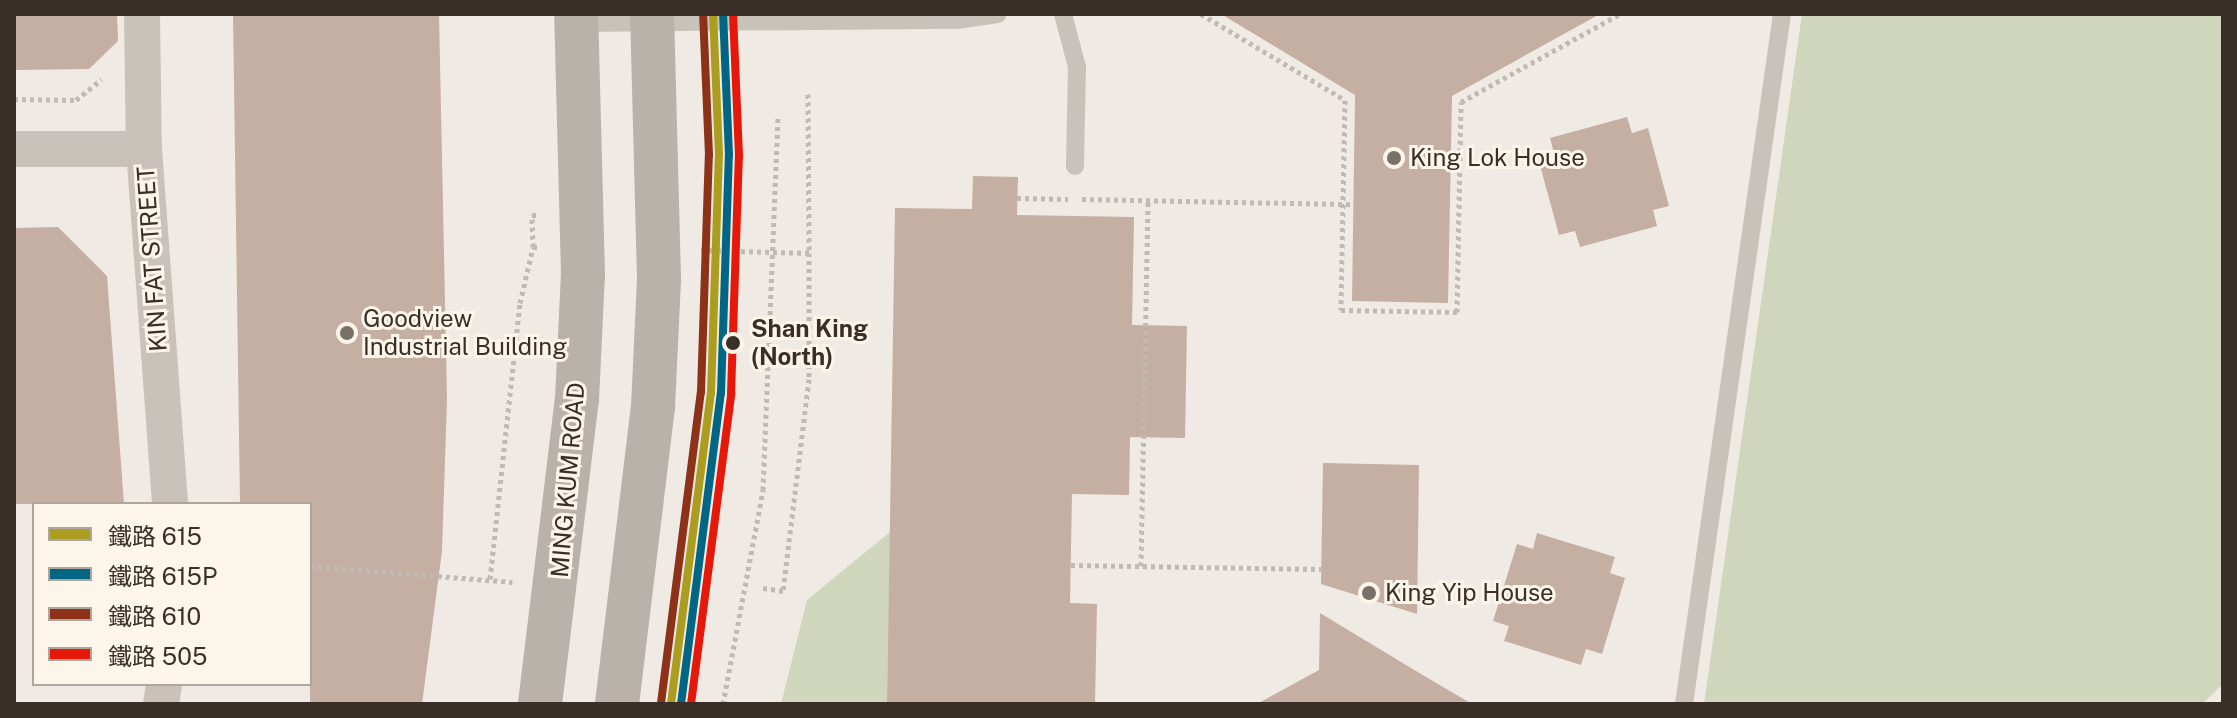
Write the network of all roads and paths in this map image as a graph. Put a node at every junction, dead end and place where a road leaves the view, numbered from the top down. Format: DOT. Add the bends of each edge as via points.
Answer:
graph roads {
  1 [pos="142,14"];
  2 [pos="998,14"];
  3 [pos="1063,14"];
  4 [pos="1201,14"];
  5 [pos="1620,14"];
  6 [pos="1782,14"];
  7 [pos="652,18"];
  8 [pos="576,19"];
  9 [pos="107,75"];
  10 [pos="808,94"];
  11 [pos="14,99"];
  12 [pos="778,116"];
  13 [pos="14,149"];
  14 [pos="144,149"];
  15 [pos="1075,166"];
  16 [pos="1017,198"];
  17 [pos="1148,200"];
  18 [pos="1353,204"];
  19 [pos="532,215"];
  20 [pos="533,247"];
  21 [pos="809,253"];
  22 [pos="170,502"];
  23 [pos="493,565"];
  24 [pos="1071,565"];
  25 [pos="312,566"];
  26 [pos="1141,566"];
  27 [pos="1321,569"];
  28 [pos="759,587"];
  29 [pos="783,591"];
  30 [pos="540,704"];
  31 [pos="617,704"];
  32 [pos="723,704"];
  33 [pos="1684,704"];
  1 -- 14 [label="street, KIN FAT STREET"];
  2 -- 7 [label="lane" via="957,20"];
  3 -- 15 [label="lane" via="1077,67"];
  4 -- 5 [label="path" via="1345,100 1341,310 1457,312 1461,102"];
  6 -- 33 [label="lane"];
  7 -- 8 [label="lane"];
  7 -- 31 [label="main road" via="659,236 653,407"];
  8 -- 30 [label="main road, MING KUM ROAD" via="583,243 577,400"];
  9 -- 11 [label="path" via="76,100"];
  10 -- 21 [label="path"];
  12 -- 32 [label="path" via="763,490"];
  13 -- 14 [label="street"];
  14 -- 22 [label="street, KIN FAT STREET"];
  16 -- 17 [label="path"];
  17 -- 18 [label="path"];
  17 -- 26 [label="path"];
  19 -- 20 [label="path"];
  23 -- 25 [label="path" via="490,579"];
  24 -- 26 [label="path"];
  26 -- 27 [label="path"];
  28 -- 29 [label="path"];
}
